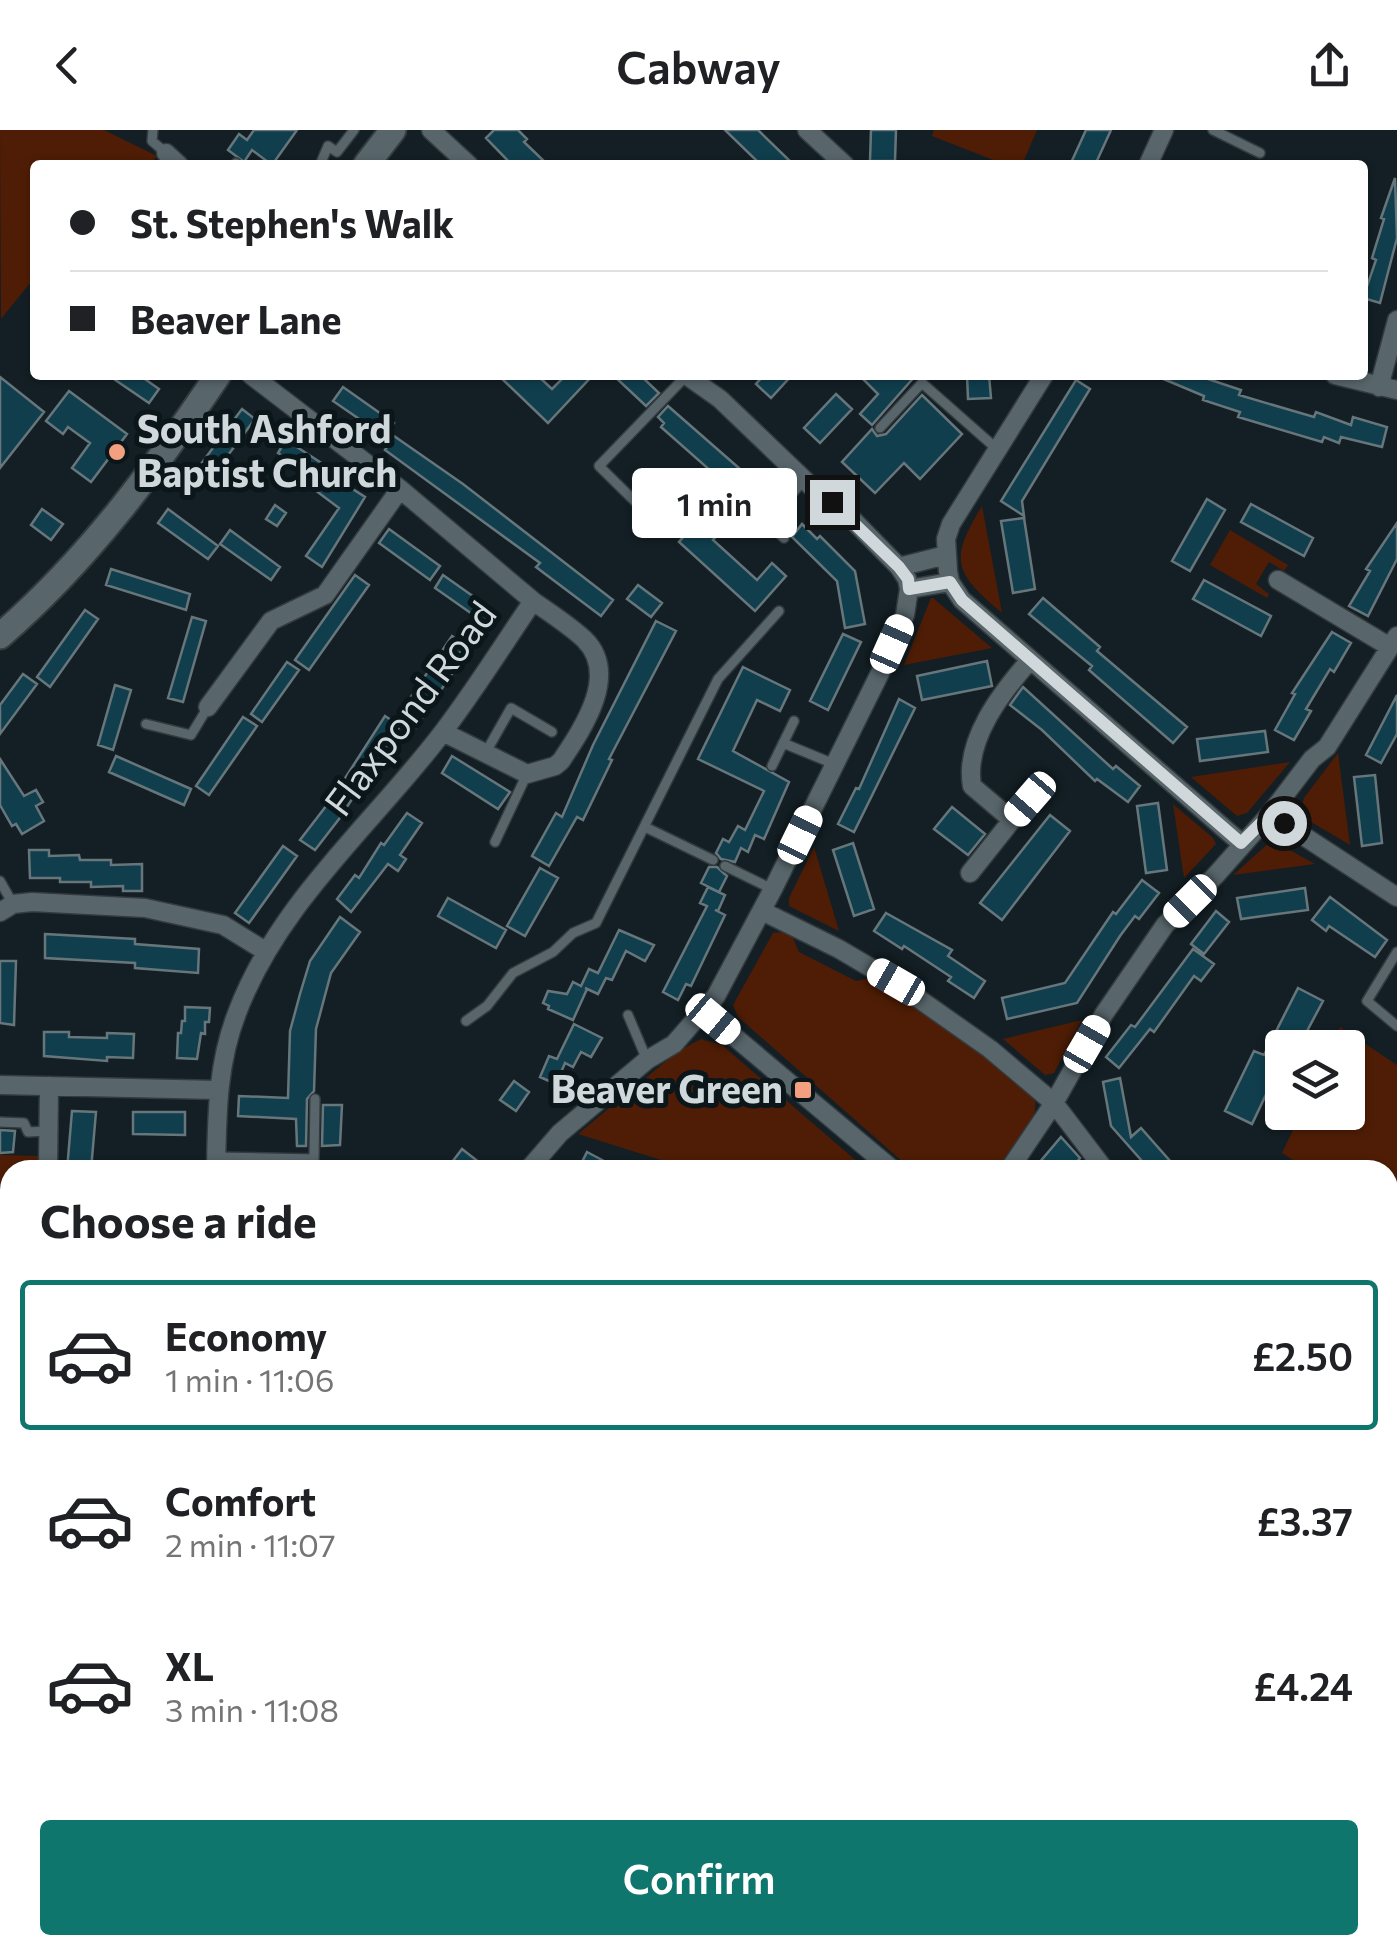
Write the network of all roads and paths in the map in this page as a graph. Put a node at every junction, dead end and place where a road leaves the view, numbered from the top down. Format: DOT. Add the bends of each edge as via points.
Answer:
graph roads {
  1 [pos="152,130"];
  2 [pos="354,130"];
  3 [pos="393,130"];
  4 [pos="431,130"];
  5 [pos="807,130"];
  6 [pos="1164,130"];
  7 [pos="1213,130"];
  8 [pos="1260,153"];
  9 [pos="172,159"];
  10 [pos="322,160"];
  11 [pos="370,160"];
  12 [pos="464,160"];
  13 [pos="840,160"];
  14 [pos="1150,160"];
  15 [pos="1397,320"];
  16 [pos="215,380"];
  17 [pos="257,380"];
  18 [pos="681,380"];
  19 [pos="693,380"];
  20 [pos="1041,380"];
  21 [pos="1356,380"];
  22 [pos="1388,388"];
  23 [pos="880,428"];
  24 [pos="998,450"];
  25 [pos="804,480"];
  26 [pos="400,490"];
  27 [pos="750,505"];
  28 [pos="767,522"];
  29 [pos="660,526"];
  30 [pos="784,538"];
  31 [pos="946,555"];
  32 [pos="899,567"];
  33 [pos="1278,580"];
  34 [pos="950,582"];
  35 [pos="909,589"];
  36 [pos="534,601"];
  37 [pos="778,611"];
  38 [pos="0,636"];
  39 [pos="1394,641"];
  40 [pos="1030,660"];
  41 [pos="208,708"];
  42 [pos="794,721"];
  43 [pos="146,724"];
  44 [pos="443,732"];
  45 [pos="552,732"];
  46 [pos="783,744"];
  47 [pos="485,754"];
  48 [pos="834,764"];
  49 [pos="772,766"];
  50 [pos="527,774"];
  51 [pos="1030,799"];
  52 [pos="1270,814"];
  53 [pos="1012,820"];
  54 [pos="645,827"];
  55 [pos="495,842"];
  56 [pos="1241,843"];
  57 [pos="713,860"];
  58 [pos="725,866"];
  59 [pos="970,873"];
  60 [pos="0,881"];
  61 [pos="774,889"];
  62 [pos="1397,897"];
  63 [pos="6,908"];
  64 [pos="762,911"];
  65 [pos="265,951"];
  66 [pos="1397,952"];
  67 [pos="705,1012"];
  68 [pos="628,1015"];
  69 [pos="466,1021"];
  70 [pos="1397,1026"];
  71 [pos="648,1060"];
  72 [pos="0,1085"];
  73 [pos="49,1086"];
  74 [pos="217,1090"];
  75 [pos="315,1099"];
  76 [pos="1054,1103"];
  77 [pos="0,1122"];
  78 [pos="48,1132"];
  79 [pos="48,1160"];
  80 [pos="216,1160"];
  81 [pos="294,1160"];
  82 [pos="536,1160"];
  83 [pos="881,1160"];
  84 [pos="1017,1160"];
  85 [pos="1097,1160"];
  1 -- 9 [label="lane" via="152,141"];
  2 -- 10 [label="lane" via="337,152 328,146"];
  3 -- 11 [label="main road"];
  4 -- 12 [label="street"];
  5 -- 13 [label="street"];
  6 -- 14 [label="street"];
  7 -- 8 [label="lane"];
  15 -- 22 [label="street"];
  16 -- 38 [label="main road" via="104,533"];
  17 -- 26 [label="street, Flaxpond Road"];
  18 -- 29 [label="lane" via="599,466"];
  19 -- 25 [label="street"];
  20 -- 24 [label="street"];
  21 -- 22 [label="street"];
  23 -- 24 [label="lane" via="922,383"];
  24 -- 31 [label="street" via="951,524"];
  25 -- 28 [label="lane"];
  25 -- 32 [label="street"];
  26 -- 36 [label="street, Flaxpond Road"];
  26 -- 41 [label="street" via="324,596 271,622"];
  27 -- 28 [label="lane"];
  28 -- 30 [label="lane"];
  31 -- 32 [label="street"];
  31 -- 34 [label="street"];
  32 -- 35 [label="street"];
  33 -- 39 [label="street"];
  34 -- 35 [label="street"];
  34 -- 40 [label="street"];
  35 -- 48 [label="street" via="905,615"];
  36 -- 44 [label="street, Flaxpond Road"];
  36 -- 50 [label="street" via="586,641 600,675 599,690 561,760"];
  37 -- 54 [label="lane" via="718,679"];
  39 -- 52 [label="street" via="1327,747"];
  40 -- 53 [label="street" via="1001,694 971,764 972,786"];
  40 -- 56 [label="street"];
  41 -- 43 [label="lane" via="192,735"];
  42 -- 46 [label="lane"];
  44 -- 47 [label="street"];
  44 -- 65 [label="street, Flaxpond Road"];
  45 -- 47 [label="lane" via="511,708"];
  46 -- 48 [label="lane"];
  46 -- 49 [label="lane"];
  47 -- 50 [label="street"];
  48 -- 61 [label="street"];
  50 -- 55 [label="lane"];
  51 -- 53 [label="street"];
  52 -- 56 [label="street"];
  52 -- 62 [label="street"];
  53 -- 59 [label="street"];
  54 -- 57 [label="lane"];
  54 -- 69 [label="lane" via="596,923 513,973"];
  56 -- 76 [label="street" via="1165,925"];
  58 -- 61 [label="lane"];
  60 -- 63 [label="lane"];
  61 -- 64 [label="street"];
  63 -- 65 [label="street" via="182,914 222,925"];
  64 -- 67 [label="street"];
  64 -- 76 [label="street" via="896,982"];
  65 -- 74 [label="street, Flaxpond Road" via="235,1017"];
  66 -- 70 [label="lane" via="1367,1001"];
  67 -- 71 [label="street"];
  67 -- 83 [label="street"];
  68 -- 71 [label="lane"];
  71 -- 82 [label="street"];
  72 -- 73 [label="street"];
  73 -- 74 [label="street"];
  73 -- 78 [label="street"];
  74 -- 80 [label="street, Flaxpond Road"];
  75 -- 81 [label="lane" via="314,1159"];
  76 -- 84 [label="street"];
  76 -- 85 [label="street"];
  77 -- 78 [label="lane"];
  78 -- 79 [label="street"];
}
